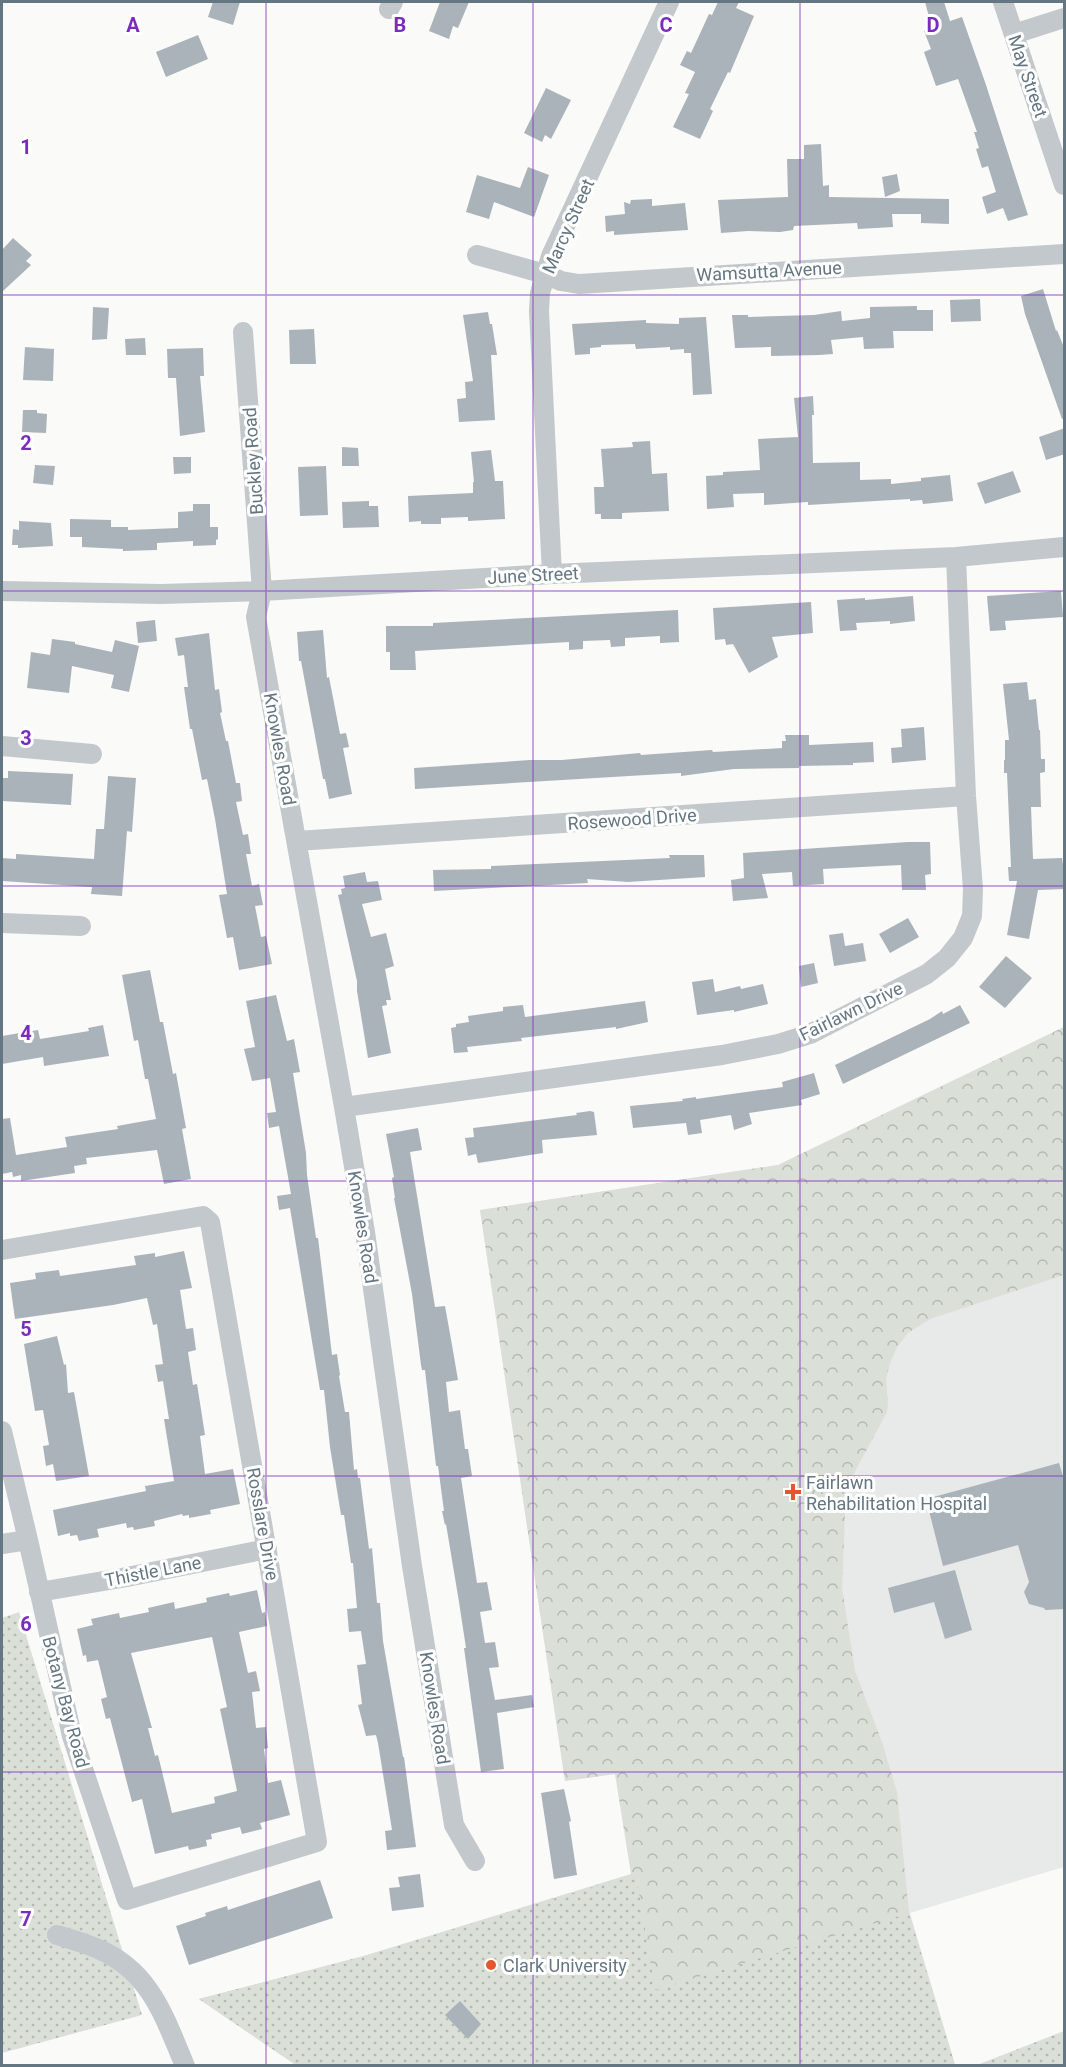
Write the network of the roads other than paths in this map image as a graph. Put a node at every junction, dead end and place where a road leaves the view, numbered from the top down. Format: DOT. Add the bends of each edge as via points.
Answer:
graph roads {
  1 [pos="669,2"];
  2 [pos="1003,2"];
  3 [pos="1065,18"];
  4 [pos="1014,34"];
  5 [pos="1065,185"];
  6 [pos="1065,254"];
  7 [pos="477,255"];
  8 [pos="545,274"];
  9 [pos="243,332"];
  10 [pos="1065,547"];
  11 [pos="956,557"];
  12 [pos="552,574"];
  13 [pos="2,591"];
  14 [pos="262,591"];
  15 [pos="2,746"];
  16 [pos="92,754"];
  17 [pos="966,796"];
  18 [pos="297,841"];
  19 [pos="2,923"];
  20 [pos="81,926"];
  21 [pos="344,1107"];
  22 [pos="2,1250"];
  23 [pos="2,1431"];
  24 [pos="28,1539"];
  25 [pos="2,1544"];
  26 [pos="267,1548"];
  27 [pos="39,1592"];
  28 [pos="475,1862"];
  29 [pos="127,1900"];
  30 [pos="57,1935"];
  31 [pos="185,2066"];
  1 -- 8 [label="street, Marcy Street"];
  2 -- 4 [label="street, May Street"];
  3 -- 4 [label="street"];
  4 -- 5 [label="street, May Street"];
  6 -- 8 [label="street, Wamsutta Avenue" via="579,284"];
  7 -- 8 [label="street, Wamsutta Avenue"];
  8 -- 12 [label="street, Marcy Street" via="538,311"];
  9 -- 14 [label="street, Buckley Road"];
  10 -- 11 [label="street, June Street"];
  11 -- 12 [label="street, June Street"];
  11 -- 17 [label="street, Fairlawn Drive"];
  12 -- 14 [label="street, June Street"];
  13 -- 14 [label="street, June Street"];
  14 -- 18 [label="street, Knowles Road" via="256,617"];
  15 -- 16 [label="street"];
  17 -- 18 [label="street, Rosewood Drive"];
  17 -- 21 [label="street, Fairlawn Drive" via="973,907 963,938 927,974 810,1034 722,1055"];
  18 -- 21 [label="street, Knowles Road"];
  19 -- 20 [label="street"];
  21 -- 28 [label="street, Knowles Road" via="454,1825"];
  22 -- 26 [label="street, Rosslare Drive" via="203,1216 210,1222"];
  23 -- 24 [label="street, Botany Bay Road"];
  24 -- 25 [label="street"];
  24 -- 27 [label="street, Botany Bay Road"];
  26 -- 27 [label="street, Thistle Lane"];
  26 -- 29 [label="street, Rosslare Drive" via="317,1842"];
  27 -- 29 [label="street, Botany Bay Road" via="72,1736"];
  30 -- 31 [label="street" via="98,1948 133,1970 160,2006"];
}
